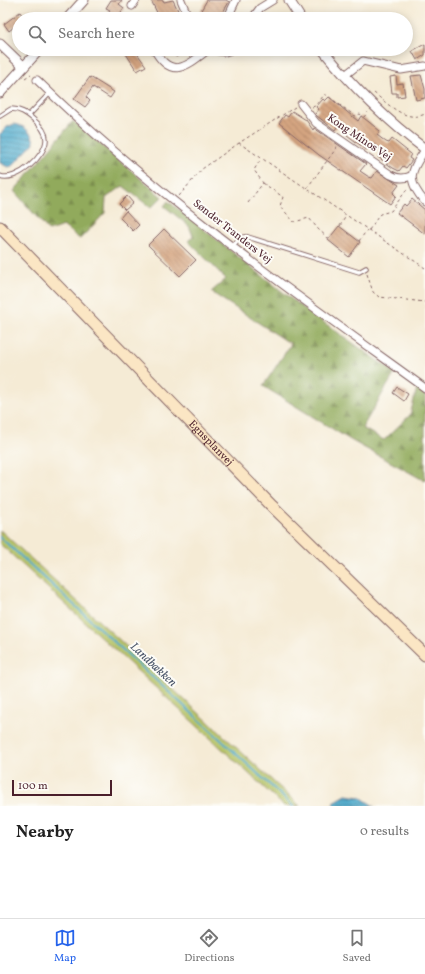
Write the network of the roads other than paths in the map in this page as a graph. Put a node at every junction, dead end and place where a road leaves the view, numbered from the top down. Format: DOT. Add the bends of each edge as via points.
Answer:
graph roads {
  1 [pos="84,0"];
  2 [pos="181,0"];
  3 [pos="236,0"];
  4 [pos="272,0"];
  5 [pos="289,0"];
  6 [pos="73,12"];
  7 [pos="186,12"];
  8 [pos="230,12"];
  9 [pos="257,12"];
  10 [pos="297,12"];
  11 [pos="0,44"];
  12 [pos="12,56"];
  13 [pos="13,56"];
  14 [pos="34,56"];
  15 [pos="158,56"];
  16 [pos="198,56"];
  17 [pos="328,56"];
  18 [pos="425,66"];
  19 [pos="24,67"];
  20 [pos="344,76"];
  21 [pos="37,80"];
  22 [pos="0,92"];
  23 [pos="50,93"];
  24 [pos="301,104"];
  25 [pos="0,116"];
  26 [pos="29,116"];
  27 [pos="425,150"];
  28 [pos="0,176"];
  29 [pos="411,176"];
  30 [pos="425,202"];
  31 [pos="0,218"];
  32 [pos="0,227"];
  33 [pos="233,246"];
  34 [pos="36,265"];
  35 [pos="366,269"];
  36 [pos="425,388"];
  37 [pos="425,655"];
  1 -- 6 [label="street"];
  2 -- 7 [label="street"];
  3 -- 8 [label="street"];
  4 -- 9 [label="street"];
  5 -- 10 [label="street"];
  11 -- 12 [label="street"];
  13 -- 19 [label="street"];
  14 -- 19 [label="street"];
  15 -- 16 [label="street" via="160,61 173,68 180,67"];
  17 -- 20 [label="street"];
  18 -- 20 [label="street" via="401,70 363,61"];
  19 -- 22 [label="street"];
  20 -- 27 [label="street" via="375,108"];
  21 -- 23 [label="street, Sønder Tranders Vej"];
  23 -- 26 [label="lane"];
  23 -- 33 [label="street, Sønder Tranders Vej" via="85,127"];
  24 -- 29 [label="street, Kong Minos Vej" via="310,118 397,178"];
  25 -- 26 [label="lane" via="11,109 17,109"];
  26 -- 28 [label="lane" via="44,132 46,140 42,152 22,173 13,178"];
  27 -- 29 [label="street" via="414,166"];
  29 -- 30 [label="street" via="413,186"];
  31 -- 34 [label="main road"];
  32 -- 34 [label="main road, Egnsplanvej"];
  33 -- 35 [label="lane" via="238,239 248,237 359,272"];
  33 -- 36 [label="street, Sønder Tranders Vej"];
  34 -- 37 [label="main road, Egnsplanvej" via="272,506"];
}
